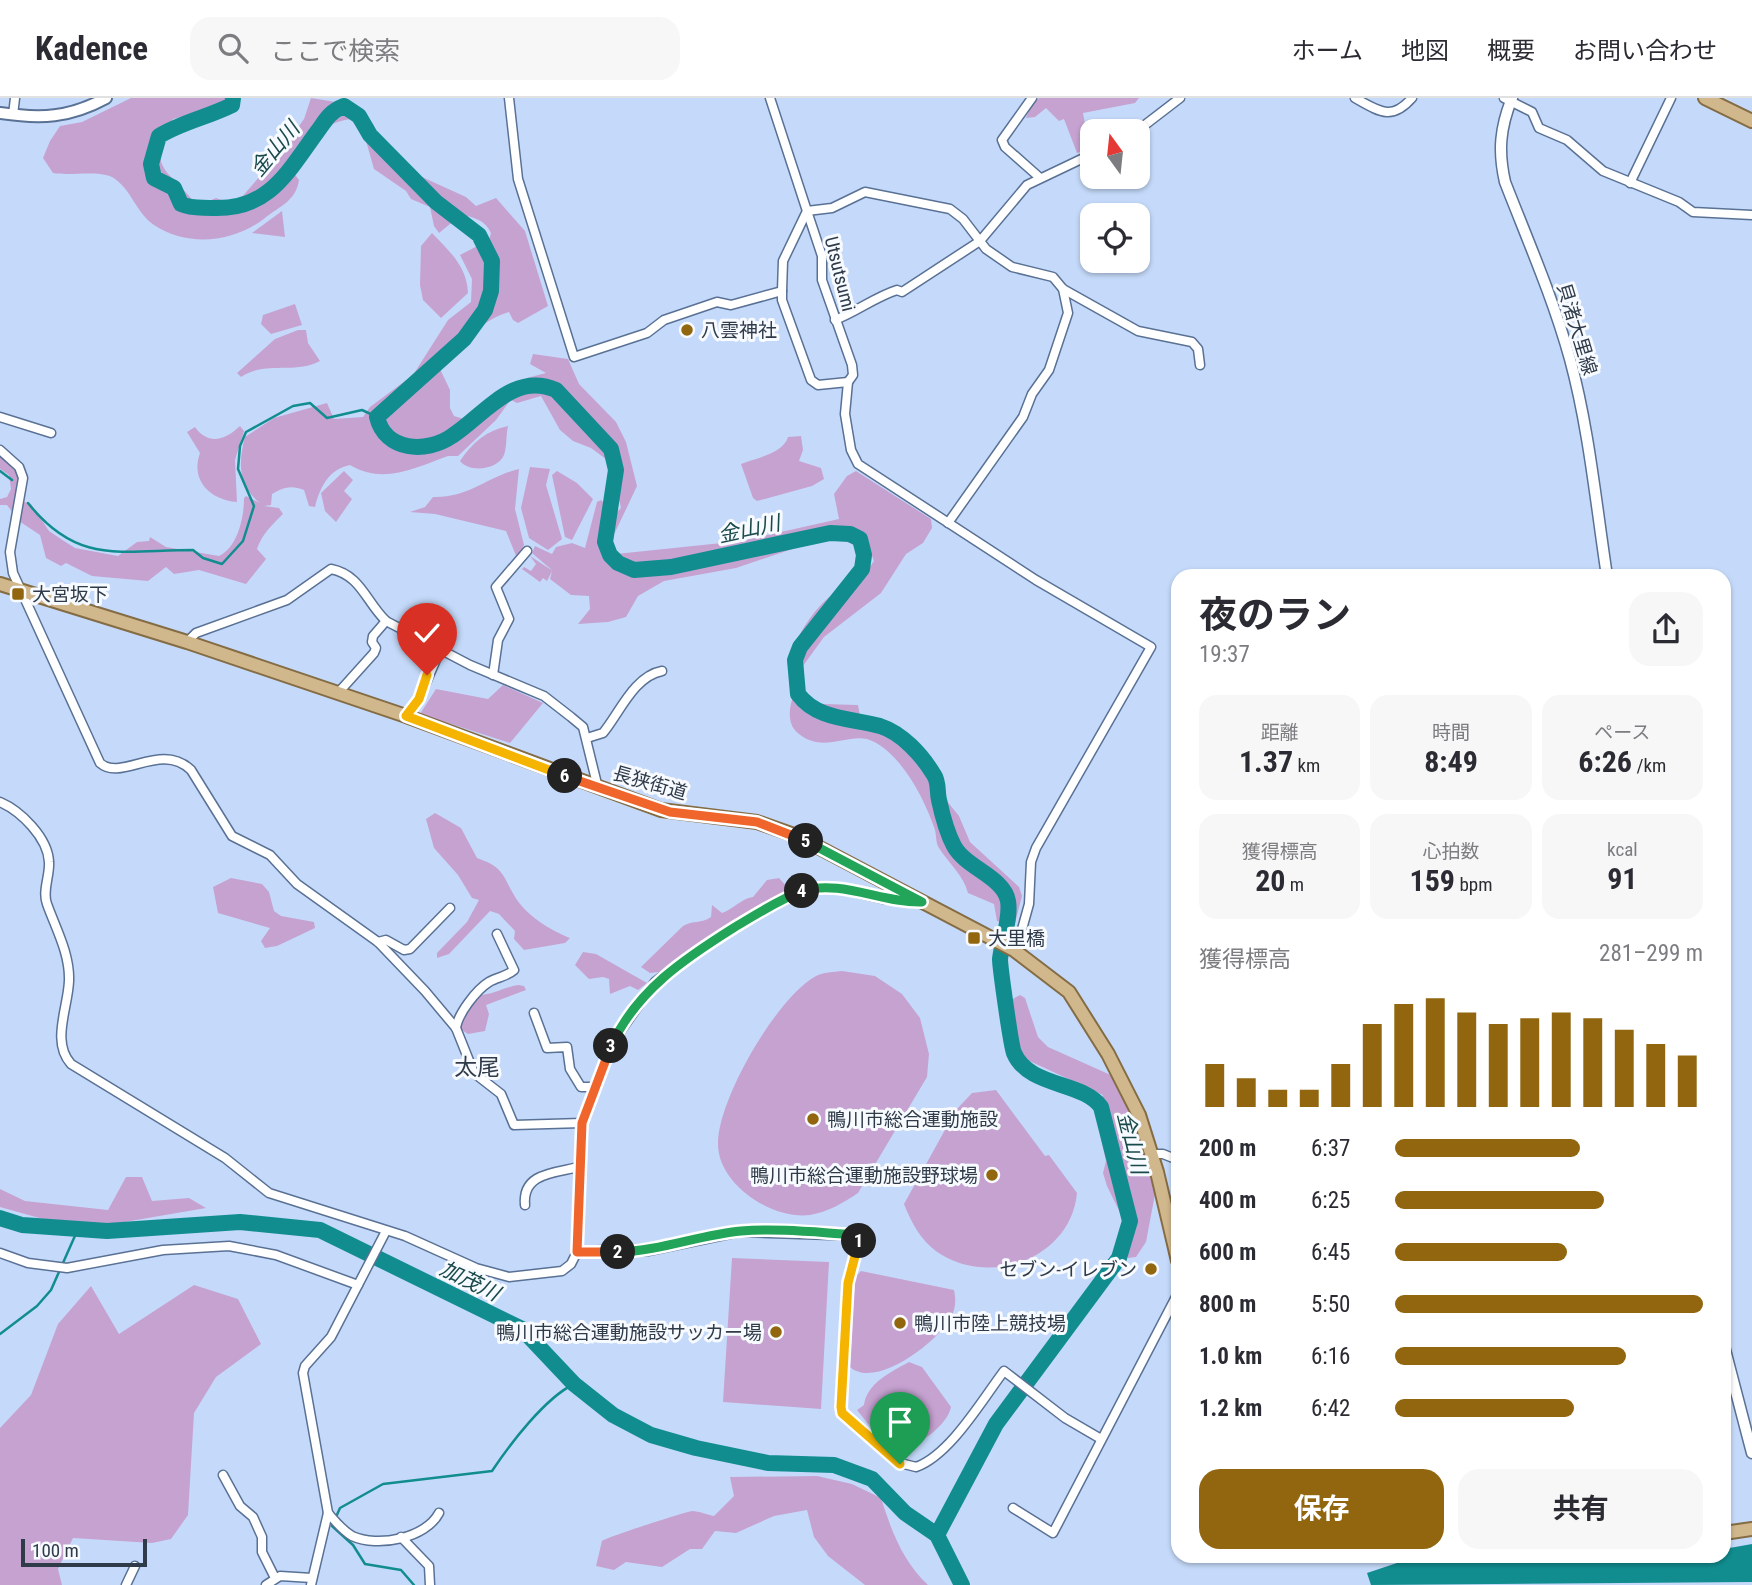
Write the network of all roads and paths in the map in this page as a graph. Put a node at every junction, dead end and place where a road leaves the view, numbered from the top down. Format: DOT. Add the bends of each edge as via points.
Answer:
graph roads {
  1 [pos="15,98"];
  2 [pos="106,98"];
  3 [pos="509,98"];
  4 [pos="770,98"];
  5 [pos="1032,98"];
  6 [pos="1180,98"];
  7 [pos="1355,98"];
  8 [pos="1412,98"];
  9 [pos="1671,98"];
  10 [pos="1705,98"];
  11 [pos="1509,99"];
  12 [pos="1724,102"];
  13 [pos="0,114"];
  14 [pos="13,115"];
  15 [pos="1150,121"];
  16 [pos="1752,121"];
  17 [pos="1080,159"];
  18 [pos="1039,177"];
  19 [pos="1630,183"];
  20 [pos="807,211"];
  21 [pos="1752,215"];
  22 [pos="979,241"];
  23 [pos="1063,289"];
  24 [pos="782,291"];
  25 [pos="835,320"];
  26 [pos="1200,365"];
  27 [pos="848,382"];
  28 [pos="0,416"];
  29 [pos="51,433"];
  30 [pos="0,450"];
  31 [pos="948,523"];
  32 [pos="527,551"];
  33 [pos="1606,569"];
  34 [pos="0,584"];
  35 [pos="19,589"];
  36 [pos="386,621"];
  37 [pos="187,642"];
  38 [pos="441,648"];
  39 [pos="662,671"];
  40 [pos="493,675"];
  41 [pos="338,694"];
  42 [pos="406,716"];
  43 [pos="587,738"];
  44 [pos="598,788"];
  45 [pos="0,802"];
  46 [pos="922,902"];
  47 [pos="450,908"];
  48 [pos="498,934"];
  49 [pos="378,942"];
  50 [pos="1015,950"];
  51 [pos="534,1013"];
  52 [pos="456,1028"];
  53 [pos="596,1087"];
  54 [pos="582,1123"];
  55 [pos="1152,1154"];
  56 [pos="1171,1157"];
  57 [pos="579,1167"];
  58 [pos="525,1205"];
  59 [pos="386,1231"];
  60 [pos="1171,1233"];
  61 [pos="861,1235"];
  62 [pos="577,1252"];
  63 [pos="0,1253"];
  64 [pos="358,1285"];
  65 [pos="1171,1306"];
  66 [pos="1731,1373"];
  67 [pos="1101,1439"];
  68 [pos="1752,1453"];
  69 [pos="223,1475"];
  70 [pos="1013,1508"];
  71 [pos="328,1513"];
  72 [pos="439,1513"];
  73 [pos="1752,1529"];
  74 [pos="1731,1532"];
  75 [pos="401,1537"];
  76 [pos="135,1566"];
  77 [pos="275,1578"];
  78 [pos="311,1582"];
  79 [pos="126,1585"];
  80 [pos="266,1585"];
  81 [pos="430,1585"];
  1 -- 14 [label="street"];
  2 -- 14 [label="main road" via="58,117"];
  3 -- 24 [label="street" via="518,179 574,357 647,333 664,320 717,302 731,305"];
  4 -- 20 [label="street, Utsutsumi"];
  5 -- 18 [label="street" via="1002,140"];
  6 -- 15 [label="street"];
  7 -- 8 [label="street" via="1390,113 1400,111"];
  9 -- 19 [label="street"];
  10 -- 12 [label="main road"];
  11 -- 19 [label="street" via="1532,112 1539,128 1567,140 1593,164"];
  11 -- 33 [label="street, 貝渚大里線" via="1500,162 1571,361"];
  12 -- 16 [label="main road"];
  13 -- 14 [label="main road"];
  17 -- 18 [label="street"];
  18 -- 22 [label="street"];
  19 -- 21 [label="street" via="1693,212"];
  20 -- 22 [label="street" via="832,208 856,195 873,193 950,209 964,219"];
  20 -- 24 [label="street" via="783,261"];
  20 -- 25 [label="street, Utsutsumi"];
  22 -- 23 [label="street" via="1012,267 1046,273"];
  22 -- 25 [label="street" via="902,292 876,297 870,305"];
  23 -- 26 [label="street" via="1138,331 1192,342"];
  23 -- 31 [label="street" via="1068,313 1049,370 1023,417"];
  24 -- 27 [label="street" via="811,380 818,386"];
  25 -- 27 [label="street, Utsutsumi" via="852,365"];
  27 -- 31 [label="street, Utsutsumi" via="845,414 858,464"];
  28 -- 29 [label="street"];
  30 -- 35 [label="street" via="19,467 23,478 10,552"];
  31 -- 50 [label="street, Utsutsumi" via="1151,647 1036,848 1029,904"];
  32 -- 40 [label="street" via="496,587 509,619 498,640"];
  34 -- 35 [label="main road, 長狭街道"];
  35 -- 37 [label="main road, 長狭街道"];
  35 -- 49 [label="street" via="103,766 166,757 183,762 232,836 270,855 297,884"];
  36 -- 37 [label="street" via="350,575 331,569 287,600 196,633"];
  36 -- 38 [label="street"];
  36 -- 41 [label="street" via="373,636 374,653"];
  37 -- 41 [label="main road, 長狭街道"];
  38 -- 40 [label="street"];
  38 -- 42 [label="street" via="419,699"];
  39 -- 43 [label="street" via="632,691 603,733"];
  40 -- 43 [label="street" via="544,696 583,727"];
  41 -- 42 [label="main road, 長狭街道"];
  42 -- 44 [label="main road, 長狭街道"];
  43 -- 44 [label="street"];
  44 -- 46 [label="main road, 長狭街道" via="670,812 771,826"];
  45 -- 59 [label="street" via="29,822 50,861 47,903 69,971 63,1056 225,1158 269,1193"];
  46 -- 50 [label="main road, 長狭街道"];
  46 -- 53 [label="street" via="819,887 767,908 656,982 612,1043"];
  47 -- 49 [label="street" via="416,946 404,950 386,940"];
  48 -- 52 [label="street" via="514,970 476,993"];
  49 -- 52 [label="street"];
  50 -- 55 [label="main road, 長狭街道" via="1059,981 1078,1002 1134,1106"];
  51 -- 53 [label="street" via="547,1048 567,1047 570,1069 581,1087"];
  52 -- 54 [label="street" via="474,1073 500,1094 514,1125"];
  53 -- 54 [label="street"];
  54 -- 57 [label="street"];
  55 -- 56 [label="street"];
  55 -- 60 [label="main road, 長狭街道"];
  57 -- 58 [label="street" via="528,1183"];
  57 -- 62 [label="street"];
  59 -- 62 [label="street" via="509,1277 562,1271"];
  59 -- 64 [label="street"];
  61 -- 62 [label="street" via="740,1231 649,1250"];
  61 -- 67 [label="street" via="848,1283 842,1413 900,1464 916,1467 934,1458 1004,1371"];
  63 -- 64 [label="street" via="28,1263 67,1268 151,1252 229,1246 276,1255"];
  64 -- 71 [label="street" via="331,1338 303,1373"];
  65 -- 67 [label="street"];
  66 -- 68 [label="street"];
  67 -- 70 [label="street" via="1053,1534"];
  69 -- 77 [label="street" via="240,1506 253,1517"];
  71 -- 75 [label="street" via="358,1538"];
  71 -- 78 [label="street"];
  72 -- 75 [label="street" via="424,1531"];
  73 -- 74 [label="main road"];
  75 -- 81 [label="street" via="429,1566"];
  76 -- 79 [label="street"];
  77 -- 78 [label="street"];
  77 -- 80 [label="street"];
}
